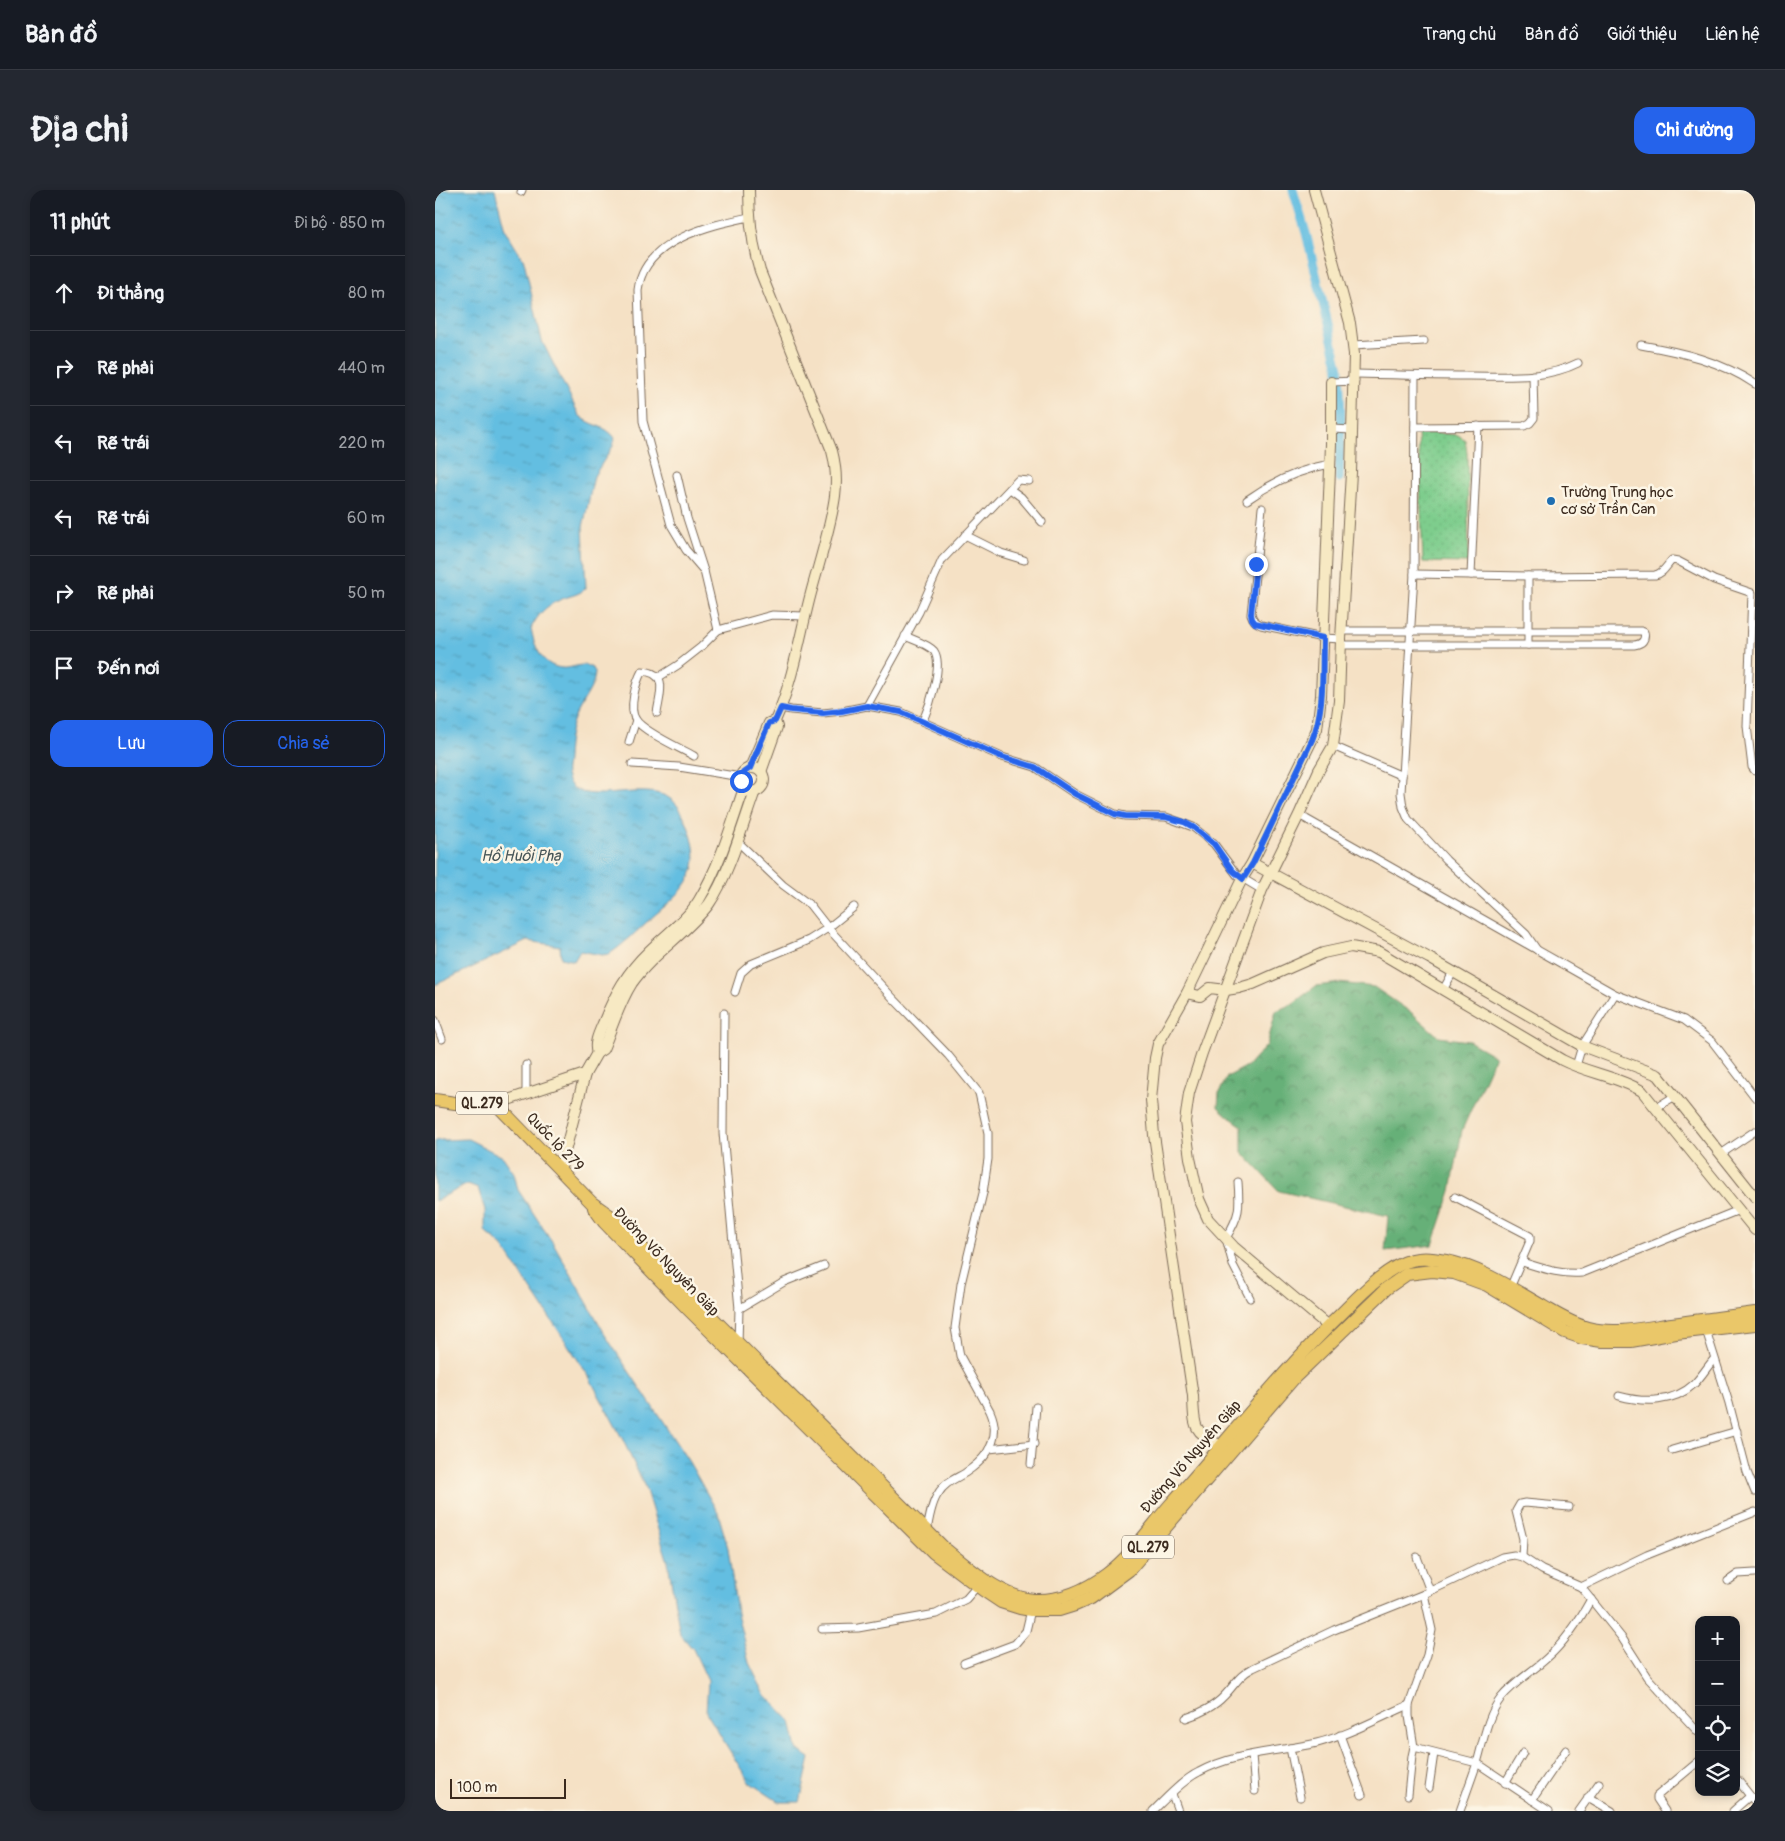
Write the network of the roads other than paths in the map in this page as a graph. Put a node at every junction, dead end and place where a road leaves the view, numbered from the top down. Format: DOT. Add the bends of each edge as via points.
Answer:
graph roads {
  1 [pos="749,190"];
  2 [pos="1314,190"];
  3 [pos="749,217"];
  4 [pos="1424,341"];
  5 [pos="1353,345"];
  6 [pos="1641,345"];
  7 [pos="1578,363"];
  8 [pos="1533,375"];
  9 [pos="1415,376"];
  10 [pos="1355,378"];
  11 [pos="1336,382"];
  12 [pos="1755,384"];
  13 [pos="1478,426"];
  14 [pos="1415,427"];
  15 [pos="1341,429"];
  16 [pos="1330,464"];
  17 [pos="677,475"];
  18 [pos="1029,481"];
  19 [pos="1010,489"];
  20 [pos="1247,500"];
  21 [pos="1262,508"];
  22 [pos="1042,522"];
  23 [pos="965,535"];
  24 [pos="1024,560"];
  25 [pos="704,570"];
  26 [pos="1414,574"];
  27 [pos="1471,575"];
  28 [pos="1528,576"];
  29 [pos="1753,593"];
  30 [pos="805,616"];
  31 [pos="718,630"];
  32 [pos="1411,631"];
  33 [pos="1528,631"];
  34 [pos="905,636"];
  35 [pos="1323,638"];
  36 [pos="1341,638"];
  37 [pos="1410,644"];
  38 [pos="1528,644"];
  39 [pos="659,677"];
  40 [pos="867,706"];
  41 [pos="781,708"];
  42 [pos="657,713"];
  43 [pos="636,720"];
  44 [pos="775,721"];
  45 [pos="923,721"];
  46 [pos="629,742"];
  47 [pos="1333,746"];
  48 [pos="694,756"];
  49 [pos="632,764"];
  50 [pos="750,768"];
  51 [pos="1755,771"];
  52 [pos="761,772"];
  53 [pos="1402,776"];
  54 [pos="741,777"];
  55 [pos="744,788"];
  56 [pos="755,791"];
  57 [pos="1299,815"];
  58 [pos="737,841"];
  59 [pos="1253,863"];
  60 [pos="1271,873"];
  61 [pos="1243,879"];
  62 [pos="1262,890"];
  63 [pos="854,907"];
  64 [pos="828,928"];
  65 [pos="1537,950"];
  66 [pos="1451,976"];
  67 [pos="1443,989"];
  68 [pos="1226,990"];
  69 [pos="735,992"];
  70 [pos="1187,993"];
  71 [pos="1615,994"];
  72 [pos="724,1014"];
  73 [pos="435,1020"];
  74 [pos="442,1039"];
  75 [pos="1581,1050"];
  76 [pos="597,1054"];
  77 [pos="526,1065"];
  78 [pos="1576,1065"];
  79 [pos="585,1074"];
  80 [pos="526,1093"];
  81 [pos="1755,1097"];
  82 [pos="1672,1098"];
  83 [pos="435,1100"];
  84 [pos="495,1104"];
  85 [pos="1658,1107"];
  86 [pos="1755,1131"];
  87 [pos="1721,1154"];
  88 [pos="560,1171"];
  89 [pos="1238,1182"];
  90 [pos="1455,1197"];
  91 [pos="1755,1198"];
  92 [pos="592,1204"];
  93 [pos="1739,1210"];
  94 [pos="1755,1230"];
  95 [pos="1226,1238"];
  96 [pos="1522,1262"];
  97 [pos="824,1266"];
  98 [pos="1511,1288"];
  99 [pos="1250,1298"];
  100 [pos="739,1309"];
  101 [pos="1755,1314"];
  102 [pos="1755,1324"];
  103 [pos="1328,1326"];
  104 [pos="1705,1330"];
  105 [pos="730,1340"];
  106 [pos="1714,1359"];
  107 [pos="1619,1396"];
  108 [pos="1036,1407"];
  109 [pos="1737,1431"];
  110 [pos="1033,1444"];
  111 [pos="989,1449"];
  112 [pos="1226,1449"];
  113 [pos="1672,1450"];
  114 [pos="1031,1464"];
  115 [pos="1755,1492"];
  116 [pos="1569,1507"];
  117 [pos="1755,1512"];
  118 [pos="925,1538"];
  119 [pos="1417,1557"];
  120 [pos="1522,1557"];
  121 [pos="1755,1573"];
  122 [pos="1728,1581"];
  123 [pos="981,1582"];
  124 [pos="1581,1587"];
  125 [pos="1427,1592"];
  126 [pos="1591,1599"];
  127 [pos="1031,1610"];
  128 [pos="822,1629"];
  129 [pos="964,1663"];
  130 [pos="1409,1706"];
  131 [pos="1186,1718"];
  132 [pos="1695,1729"];
  133 [pos="1340,1735"];
  134 [pos="1290,1748"];
  135 [pos="1414,1748"];
  136 [pos="1566,1750"];
  137 [pos="1434,1753"];
  138 [pos="1523,1753"];
  139 [pos="1252,1755"];
  140 [pos="1477,1764"];
  141 [pos="1695,1764"];
  142 [pos="1599,1782"];
  143 [pos="1505,1783"];
  144 [pos="1740,1783"];
  145 [pos="1429,1788"];
  146 [pos="1255,1790"];
  147 [pos="1172,1794"];
  148 [pos="1362,1795"];
  149 [pos="1408,1795"];
  150 [pos="1588,1797"];
  151 [pos="1300,1798"];
  152 [pos="1753,1799"];
  153 [pos="1532,1800"];
  154 [pos="1544,1810"];
  155 [pos="1153,1811"];
  156 [pos="1178,1811"];
  157 [pos="1460,1811"];
  158 [pos="1579,1811"];
  159 [pos="1612,1811"];
  160 [pos="1665,1811"];
  161 [pos="1733,1811"];
  1 -- 3 [label="street"];
  2 -- 5 [label="street"];
  3 -- 25 [label="street" via="696,230 683,237 644,267 639,280 643,420 671,525 686,550"];
  3 -- 30 [label="street" via="761,271 835,464 835,498"];
  4 -- 5 [label="street"];
  5 -- 10 [label="street"];
  6 -- 12 [label="street" via="1702,359 1740,374"];
  7 -- 8 [label="street" via="1551,374"];
  8 -- 9 [label="street"];
  8 -- 13 [label="street" via="1534,418 1530,423 1524,426"];
  9 -- 10 [label="street"];
  9 -- 14 [label="street"];
  10 -- 11 [label="street"];
  10 -- 15 [label="street"];
  11 -- 15 [label="street"];
  13 -- 14 [label="street"];
  13 -- 27 [label="street"];
  14 -- 26 [label="street"];
  15 -- 16 [label="street"];
  15 -- 36 [label="street" via="1347,556"];
  16 -- 20 [label="street" via="1301,472"];
  16 -- 35 [label="street"];
  17 -- 25 [label="street"];
  18 -- 19 [label="street" via="1018,480"];
  19 -- 22 [label="street"];
  19 -- 23 [label="street"];
  21 -- 35 [label="street" via="1252,619 1261,625"];
  23 -- 24 [label="street" via="1001,553"];
  23 -- 34 [label="street" via="942,560"];
  25 -- 31 [label="street"];
  26 -- 27 [label="street"];
  26 -- 32 [label="street"];
  27 -- 28 [label="street"];
  28 -- 29 [label="street" via="1655,575 1665,570 1672,560 1714,580"];
  28 -- 33 [label="street"];
  29 -- 51 [label="street" via="1747,726"];
  30 -- 31 [label="street" via="772,615"];
  30 -- 41 [label="street"];
  31 -- 39 [label="street" via="701,647"];
  32 -- 33 [label="street"];
  32 -- 36 [label="street"];
  32 -- 37 [label="street"];
  33 -- 38 [label="street"];
  33 -- 38 [label="street" via="1641,631 1645,636 1643,642 1634,645"];
  34 -- 40 [label="street"];
  34 -- 45 [label="street" via="926,645 936,656 935,688"];
  35 -- 36 [label="street"];
  35 -- 59 [label="street" via="1317,729"];
  36 -- 37 [label="street"];
  36 -- 47 [label="street" via="1339,701"];
  37 -- 38 [label="street"];
  37 -- 53 [label="street"];
  39 -- 42 [label="street" via="662,684"];
  39 -- 43 [label="street" via="650,671 642,671 637,679 633,709"];
  40 -- 41 [label="street" via="823,713"];
  40 -- 45 [label="street" via="901,712"];
  41 -- 44 [label="street"];
  43 -- 46 [label="street"];
  43 -- 48 [label="street"];
  44 -- 50 [label="street" via="769,723"];
  44 -- 52 [label="street" via="777,726"];
  45 -- 61 [label="street" via="1002,757 1035,767 1082,798 1115,814 1166,817 1184,822 1214,844 1232,870"];
  47 -- 53 [label="street"];
  47 -- 57 [label="street"];
  49 -- 54 [label="street" via="679,767"];
  50 -- 52 [label="street"];
  50 -- 54 [label="street"];
  52 -- 56 [label="street" via="763,783"];
  53 -- 65 [label="street" via="1401,793 1408,819 1446,860 1526,934"];
  54 -- 55 [label="street"];
  55 -- 56 [label="street"];
  55 -- 76 [label="street" via="709,882 689,914 626,976 601,1028 595,1047"];
  56 -- 58 [label="street"];
  57 -- 60 [label="street"];
  57 -- 65 [label="street"];
  58 -- 64 [label="street" via="783,885 811,906"];
  58 -- 76 [label="street" via="710,902 632,984 603,1050"];
  59 -- 60 [label="street"];
  59 -- 61 [label="street"];
  60 -- 62 [label="street"];
  60 -- 66 [label="street"];
  61 -- 62 [label="street"];
  61 -- 70 [label="street"];
  62 -- 68 [label="street"];
  63 -- 64 [label="street"];
  64 -- 69 [label="street" via="809,940 751,964 741,973"];
  64 -- 111 [label="street" via="948,1055 982,1100 989,1133 988,1159 961,1284 955,1328 960,1356 993,1419 995,1437"];
  65 -- 71 [label="street"];
  66 -- 67 [label="street"];
  66 -- 75 [label="street"];
  67 -- 68 [label="street" via="1379,952 1351,947 1323,953 1253,984"];
  67 -- 78 [label="street" via="1562,1060"];
  68 -- 70 [label="street" via="1210,988 1200,996"];
  68 -- 95 [label="street" via="1189,1093 1185,1122 1199,1199 1208,1218"];
  70 -- 112 [label="street" via="1159,1044 1151,1100 1193,1396 1194,1423 1197,1430"];
  71 -- 75 [label="street"];
  71 -- 81 [label="street" via="1676,1016 1698,1029"];
  72 -- 100 [label="street" via="723,1133"];
  73 -- 74 [label="street"];
  75 -- 78 [label="street"];
  75 -- 82 [label="street" via="1658,1075"];
  76 -- 79 [label="street"];
  77 -- 80 [label="street"];
  78 -- 85 [label="street" via="1630,1083"];
  79 -- 80 [label="street"];
  79 -- 88 [label="street"];
  80 -- 84 [label="street"];
  82 -- 85 [label="street"];
  82 -- 87 [label="street"];
  83 -- 84 [label="highway, QL.279"];
  84 -- 88 [label="highway, Quốc lộ 279 / QL.279"];
  85 -- 93 [label="street"];
  86 -- 87 [label="street"];
  87 -- 91 [label="street"];
  88 -- 92 [label="highway, Quốc lộ 279 / QL.279"];
  89 -- 95 [label="street" via="1238,1216"];
  90 -- 96 [label="street" via="1530,1236"];
  92 -- 105 [label="highway, Đường Võ Nguyên Giáp / QL.279" via="609,1215"];
  93 -- 94 [label="street"];
  93 -- 96 [label="street" via="1582,1273 1561,1274"];
  95 -- 99 [label="street" via="1233,1266"];
  95 -- 103 [label="street"];
  96 -- 98 [label="street"];
  97 -- 100 [label="street" via="784,1282"];
  98 -- 101 [label="highway, Đường Võ Nguyên Giáp / QL.279" via="1574,1324 1589,1329 1622,1331"];
  98 -- 103 [label="highway, Đường Võ Nguyên Giáp / QL.279" via="1457,1263 1433,1258 1412,1260 1369,1287"];
  100 -- 105 [label="street"];
  102 -- 104 [label="highway, Đường Võ Nguyên Giáp / QL.279"];
  103 -- 112 [label="highway, Đường Võ Nguyên Giáp / QL.279"];
  104 -- 106 [label="street"];
  104 -- 112 [label="highway, Đường Võ Nguyên Giáp / QL.279" via="1602,1342 1565,1332 1487,1285 1454,1273 1407,1274 1387,1288"];
  105 -- 118 [label="highway, Đường Võ Nguyên Giáp / QL.279"];
  106 -- 107 [label="street" via="1694,1384 1663,1400 1635,1400"];
  106 -- 109 [label="street"];
  108 -- 110 [label="street"];
  109 -- 113 [label="street"];
  109 -- 115 [label="street"];
  110 -- 111 [label="street"];
  110 -- 114 [label="street"];
  111 -- 118 [label="street" via="976,1466 952,1480 937,1495"];
  112 -- 123 [label="highway, Đường Võ Nguyên Giáp / QL.279" via="1153,1524 1124,1560 1089,1586 1072,1594 1032,1600"];
  112 -- 127 [label="highway, Đường Võ Nguyên Giáp / QL.279" via="1129,1570 1091,1598 1075,1605 1059,1610"];
  116 -- 120 [label="street" via="1520,1504 1517,1512 1523,1539"];
  117 -- 124 [label="street"];
  118 -- 123 [label="highway, Đường Võ Nguyên Giáp / QL.279" via="945,1549"];
  119 -- 125 [label="street"];
  120 -- 124 [label="street"];
  120 -- 125 [label="street" via="1502,1557"];
  121 -- 122 [label="street" via="1738,1574"];
  123 -- 127 [label="highway, Đường Võ Nguyên Giáp / QL.279" via="1001,1602"];
  123 -- 128 [label="street" via="966,1599 936,1614 858,1628"];
  124 -- 126 [label="street"];
  125 -- 130 [label="street" via="1432,1630"];
  125 -- 131 [label="street" via="1253,1668 1243,1674 1224,1696"];
  126 -- 132 [label="street" via="1647,1677"];
  126 -- 140 [label="street" via="1569,1634 1500,1699 1489,1722"];
  127 -- 129 [label="street" via="1026,1631 1015,1644"];
  130 -- 133 [label="street"];
  130 -- 135 [label="street"];
  133 -- 134 [label="street"];
  133 -- 148 [label="street"];
  134 -- 139 [label="street"];
  134 -- 151 [label="street"];
  135 -- 137 [label="street"];
  135 -- 149 [label="street"];
  136 -- 153 [label="street"];
  137 -- 140 [label="street"];
  137 -- 145 [label="street"];
  138 -- 143 [label="street"];
  139 -- 146 [label="street"];
  139 -- 147 [label="street" via="1197,1772"];
  140 -- 143 [label="street"];
  140 -- 157 [label="street"];
  141 -- 160 [label="street" via="1657,1796"];
  142 -- 150 [label="street"];
  143 -- 153 [label="street"];
  144 -- 152 [label="street"];
  147 -- 155 [label="street"];
  147 -- 156 [label="street"];
  150 -- 158 [label="street"];
  150 -- 159 [label="street"];
  152 -- 161 [label="street"];
  153 -- 154 [label="street"];
}
